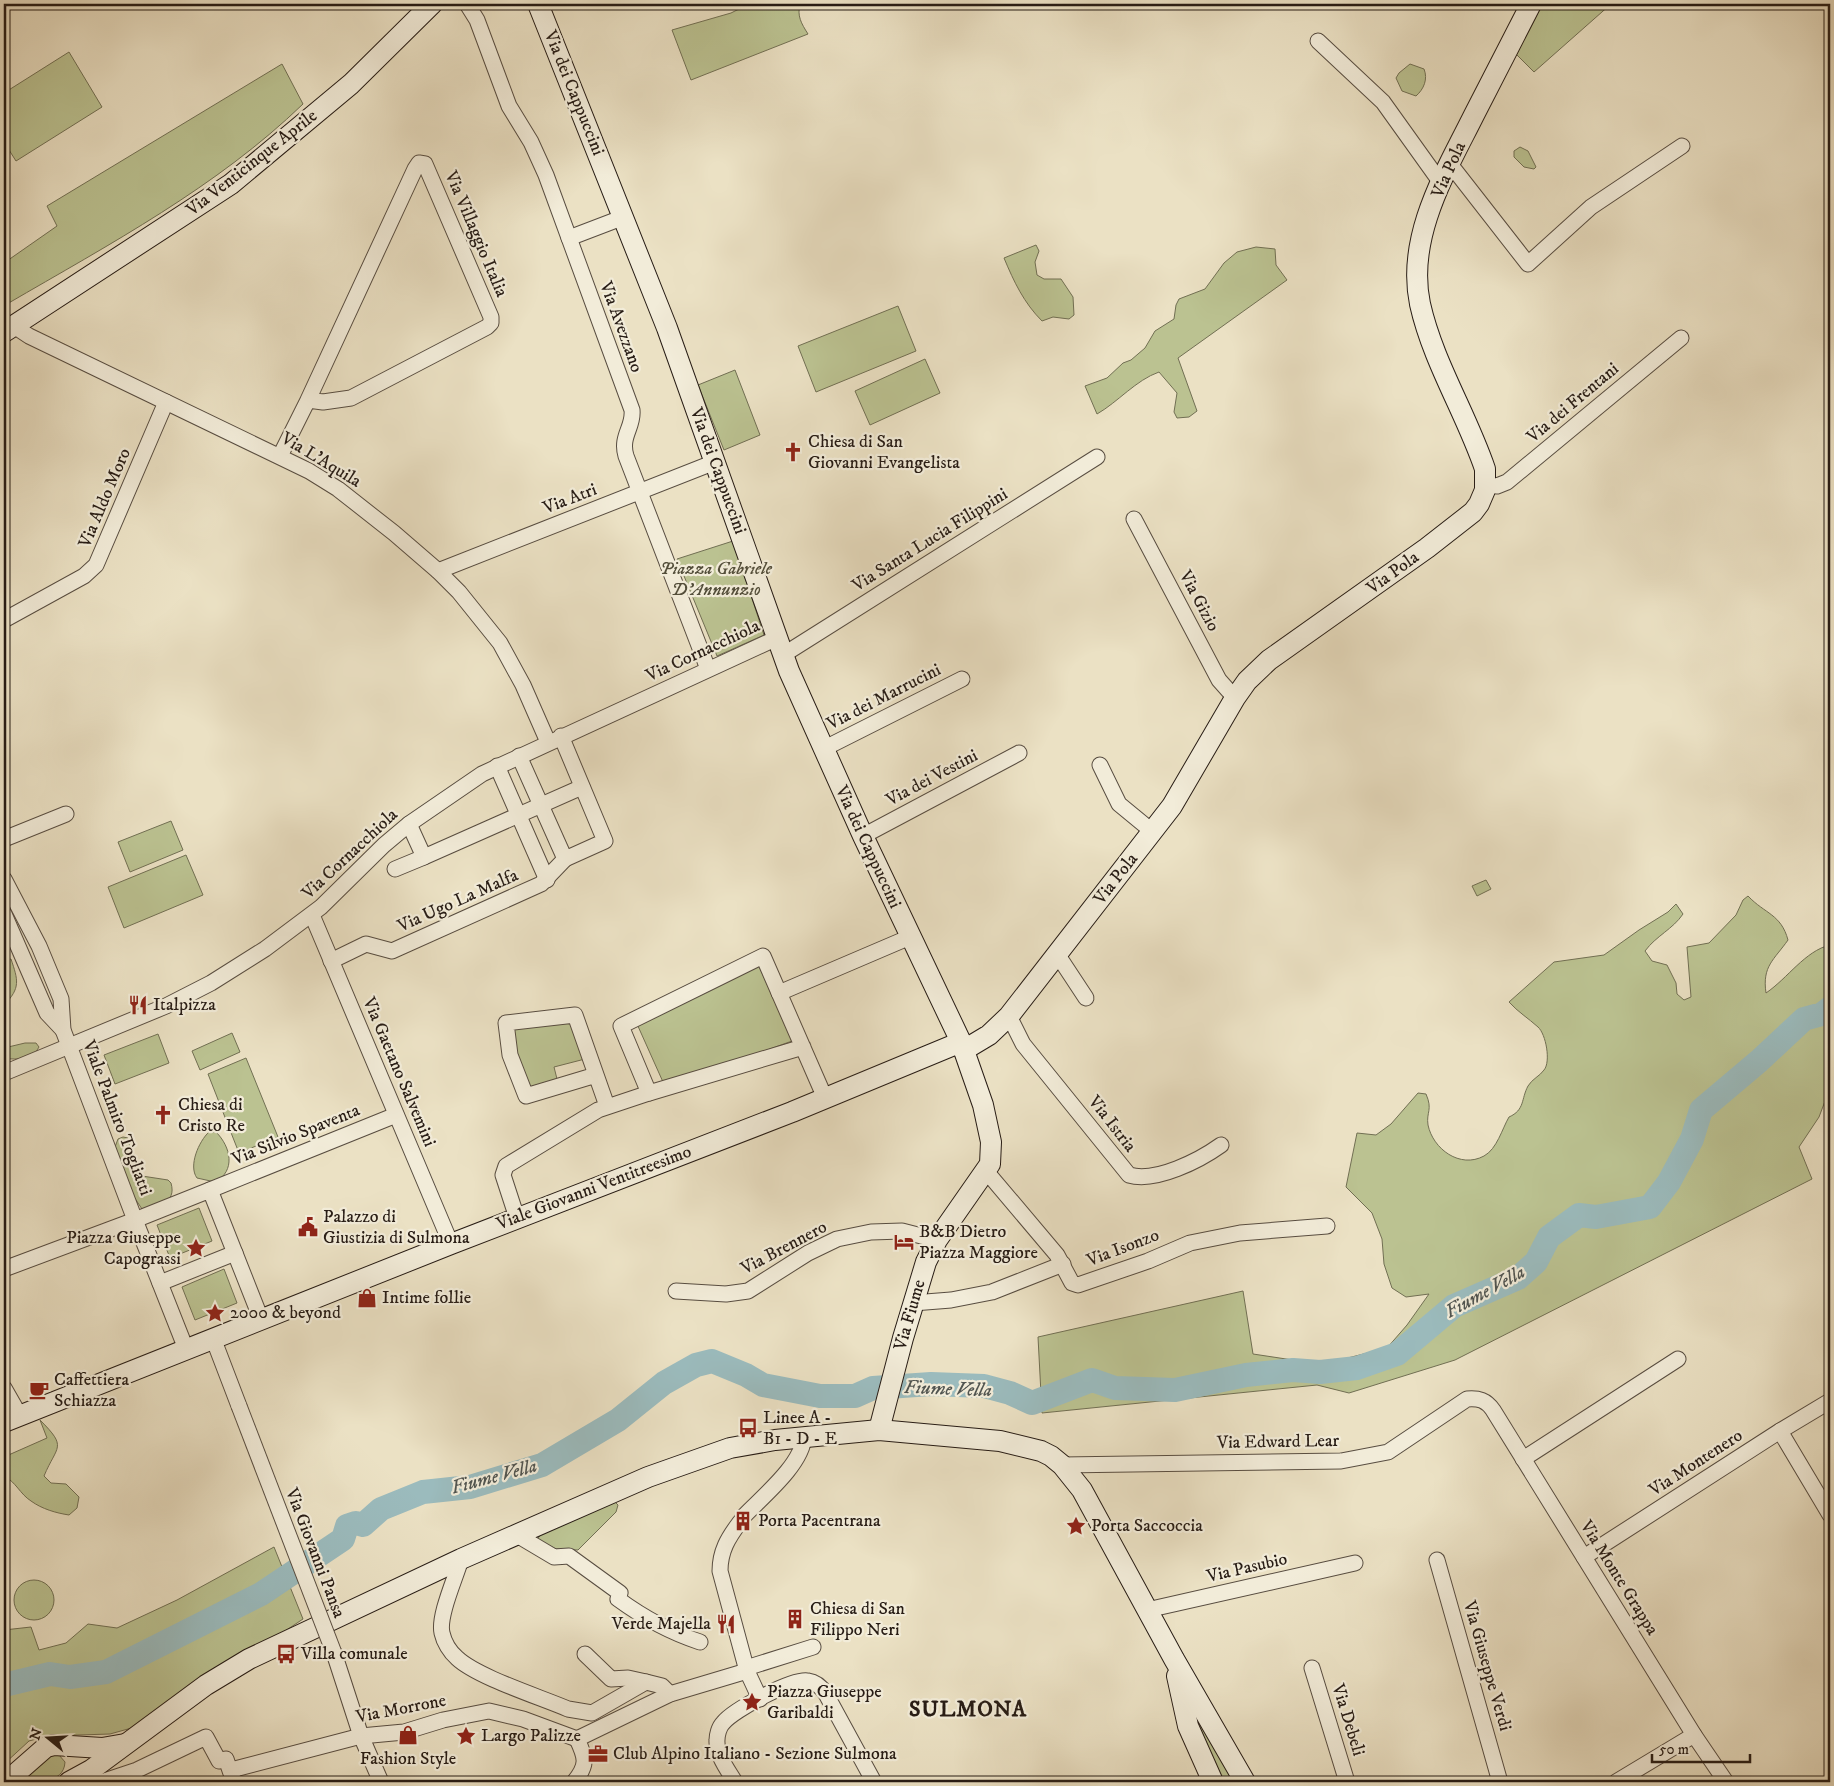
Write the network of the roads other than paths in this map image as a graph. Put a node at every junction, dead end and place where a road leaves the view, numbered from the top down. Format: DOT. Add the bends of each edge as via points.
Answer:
graph roads {
  1 [pos="432,4"];
  2 [pos="467,4"];
  3 [pos="538,4"];
  4 [pos="1531,4"];
  5 [pos="1318,41"];
  6 [pos="1682,146"];
  7 [pos="1450,164"];
  8 [pos="1440,183"];
  9 [pos="624,217"];
  10 [pos="569,238"];
  11 [pos="9,329"];
  12 [pos="1681,338"];
  13 [pos="308,400"];
  14 [pos="166,402"];
  15 [pos="280,456"];
  16 [pos="1096,457"];
  17 [pos="715,462"];
  18 [pos="1486,485"];
  19 [pos="639,492"];
  20 [pos="1134,519"];
  21 [pos="438,571"];
  22 [pos="4,620"];
  23 [pos="780,647"];
  24 [pos="708,669"];
  25 [pos="962,679"];
  26 [pos="1235,698"];
  27 [pos="554,739"];
  28 [pos="823,750"];
  29 [pos="1019,753"];
  30 [pos="519,756"];
  31 [pos="1100,765"];
  32 [pos="497,766"];
  33 [pos="582,787"];
  34 [pos="541,804"];
  35 [pos="66,814"];
  36 [pos="518,814"];
  37 [pos="409,824"];
  38 [pos="1152,832"];
  39 [pos="863,836"];
  40 [pos="4,839"];
  41 [pos="424,857"];
  42 [pos="565,859"];
  43 [pos="395,869"];
  44 [pos="547,880"];
  45 [pos="6,888"];
  46 [pos="4,914"];
  47 [pos="312,915"];
  48 [pos="910,937"];
  49 [pos="1057,954"];
  50 [pos="331,961"];
  51 [pos="779,993"];
  52 [pos="1086,998"];
  53 [pos="1008,1016"];
  54 [pos="63,1030"];
  55 [pos="962,1046"];
  56 [pos="69,1047"];
  57 [pos="803,1047"];
  58 [pos="4,1073"];
  59 [pos="596,1075"];
  60 [pos="649,1093"];
  61 [pos="825,1098"];
  62 [pos="607,1106"];
  63 [pos="396,1115"];
  64 [pos="1221,1145"];
  65 [pos="986,1171"];
  66 [pos="210,1190"];
  67 [pos="517,1218"];
  68 [pos="136,1220"];
  69 [pos="1327,1226"];
  70 [pos="937,1240"];
  71 [pos="451,1244"];
  72 [pos="235,1252"];
  73 [pos="1063,1264"];
  74 [pos="4,1269"];
  75 [pos="160,1283"];
  76 [pos="676,1291"];
  77 [pos="913,1303"];
  78 [pos="261,1319"];
  79 [pos="213,1338"];
  80 [pos="186,1349"];
  81 [pos="1678,1359"];
  82 [pos="4,1388"];
  83 [pos="1477,1398"];
  84 [pos="1830,1401"];
  85 [pos="12,1419"];
  86 [pos="879,1430"];
  87 [pos="1780,1431"];
  88 [pos="804,1437"];
  89 [pos="1523,1459"];
  90 [pos="1062,1465"];
  91 [pos="1830,1515"];
  92 [pos="517,1535"];
  93 [pos="1584,1557"];
  94 [pos="461,1559"];
  95 [pos="1437,1560"];
  96 [pos="1355,1563"];
  97 [pos="1147,1610"];
  98 [pos="700,1642"];
  99 [pos="813,1646"];
  100 [pos="585,1654"];
  101 [pos="1174,1659"];
  102 [pos="1312,1668"];
  103 [pos="746,1669"];
  104 [pos="646,1682"];
  105 [pos="670,1694"];
  106 [pos="760,1699"];
  107 [pos="1183,1703"];
  108 [pos="1203,1709"];
  109 [pos="1694,1735"];
  110 [pos="361,1736"];
  111 [pos="577,1739"];
  112 [pos="127,1743"];
  113 [pos="60,1746"];
  114 [pos="232,1776"];
  115 [pos="1633,1777"];
  116 [pos="97,1778"];
  117 [pos="6,1782"];
  118 [pos="68,1782"];
  119 [pos="381,1782"];
  120 [pos="574,1782"];
  121 [pos="735,1782"];
  122 [pos="874,1782"];
  123 [pos="1213,1782"];
  124 [pos="1245,1782"];
  125 [pos="1348,1782"];
  126 [pos="1500,1782"];
  127 [pos="1616,1782"];
  128 [pos="1726,1782"];
  1 -- 11 [label="street, Via Venticinque Aprile" via="351,84 231,184"];
  2 -- 10 [label="street, Via Avezzano" via="477,20 509,106 536,152"];
  3 -- 9 [label="street, Via dei Cappuccini"];
  4 -- 7 [label="street, Via Pola"];
  5 -- 8 [label="street" via="1383,102"];
  6 -- 7 [label="street" via="1592,207 1528,264"];
  7 -- 8 [label="street, Via Pola"];
  8 -- 18 [label="street, Via Pola" via="1418,252 1420,303 1430,339 1484,464"];
  9 -- 10 [label="street"];
  9 -- 17 [label="street, Via dei Cappuccini"];
  10 -- 19 [label="street, Via Avezzano" via="632,410 623,447"];
  11 -- 14 [label="street, Via L'Aquila"];
  12 -- 18 [label="street, Via dei Frentani" via="1507,482 1497,486"];
  13 -- 13 [label="street, Via Villaggio Italia" via="323,402 351,398 491,323 425,164 419,164 415,169"];
  13 -- 15 [label="street, Via Villaggio Italia"];
  14 -- 15 [label="street, Via L'Aquila"];
  14 -- 22 [label="street, Via Aldo Moro" via="96,565 84,576"];
  15 -- 21 [label="street, Via L'Aquila" via="338,489"];
  16 -- 23 [label="street, Via Santa Lucia Filippini"];
  17 -- 19 [label="street, Via Atri"];
  17 -- 23 [label="street, Via dei Cappuccini"];
  18 -- 26 [label="street, Via Pola" via="1482,500 1473,512 1268,660"];
  19 -- 21 [label="street, Via Atri"];
  19 -- 24 [label="street, Via Avezzano"];
  20 -- 26 [label="street, Via Gizio" via="1220,680"];
  21 -- 27 [label="street, Via L'Aquila" via="477,612 500,643"];
  23 -- 24 [label="street, Via Cornacchiola"];
  23 -- 28 [label="street, Via dei Cappuccini"];
  24 -- 27 [label="street, Via Cornacchiola"];
  25 -- 28 [label="street, Via dei Marrucini"];
  26 -- 38 [label="street, Via Pola" via="1184,787"];
  27 -- 30 [label="street, Via Cornacchiola"];
  27 -- 33 [label="street, Via L'Aquila"];
  28 -- 39 [label="street, Via dei Cappuccini"];
  29 -- 39 [label="street, Via dei Vestini"];
  30 -- 32 [label="street, Via Cornacchiola"];
  30 -- 34 [label="street"];
  31 -- 38 [label="street" via="1120,804"];
  32 -- 36 [label="street"];
  32 -- 37 [label="street, Via Cornacchiola"];
  33 -- 34 [label="street"];
  33 -- 42 [label="street, Via L'Aquila" via="605,841"];
  34 -- 36 [label="street"];
  34 -- 42 [label="street"];
  35 -- 40 [label="street"];
  36 -- 41 [label="street"];
  36 -- 44 [label="street"];
  37 -- 41 [label="street"];
  37 -- 47 [label="street, Via Cornacchiola"];
  38 -- 49 [label="street, Via Pola"];
  39 -- 48 [label="street, Via dei Cappuccini"];
  41 -- 43 [label="street"];
  42 -- 44 [label="street, Via Ugo La Malfa"];
  44 -- 50 [label="street, Via Ugo La Malfa" via="392,951 366,944"];
  45 -- 54 [label="street, Viale Palmiro Togliatti" via="39,946 61,999"];
  46 -- 54 [label="street, Viale Palmiro Togliatti" via="47,1013"];
  47 -- 50 [label="street, Via Gaetano Salvemini"];
  47 -- 56 [label="street, Via Cornacchiola" via="211,982 166,1006"];
  48 -- 51 [label="street"];
  48 -- 55 [label="street, Via dei Cappuccini"];
  49 -- 52 [label="street"];
  49 -- 53 [label="street, Via Pola"];
  50 -- 63 [label="street, Via Gaetano Salvemini"];
  51 -- 57 [label="street"];
  51 -- 60 [label="street" via="763,956 620,1026"];
  53 -- 55 [label="street, Via Pola" via="989,1036"];
  53 -- 64 [label="street, Via Istria" via="1023,1044 1129,1175 1150,1175 1182,1167"];
  54 -- 56 [label="street, Viale Palmiro Togliatti"];
  55 -- 61 [label="street, Viale Giovanni Ventitreesimo"];
  55 -- 65 [label="street, Via Fiume" via="990,1135 991,1157"];
  56 -- 58 [label="street, Via Cornacchiola"];
  56 -- 68 [label="street, Viale Palmiro Togliatti"];
  57 -- 60 [label="street"];
  57 -- 61 [label="street"];
  59 -- 59 [label="street" via="575,1015 506,1023 510,1055 526,1096"];
  59 -- 62 [label="street"];
  60 -- 62 [label="street"];
  61 -- 67 [label="street, Viale Giovanni Ventitreesimo"];
  62 -- 67 [label="street" via="506,1166 503,1175"];
  63 -- 66 [label="street, Via Silvio Spaventa"];
  63 -- 71 [label="street, Via Gaetano Salvemini"];
  65 -- 70 [label="street, Via Fiume"];
  65 -- 73 [label="street, Via Isonzo"];
  66 -- 68 [label="street"];
  66 -- 72 [label="street"];
  67 -- 71 [label="street, Viale Giovanni Ventitreesimo"];
  68 -- 74 [label="street"];
  68 -- 75 [label="street"];
  69 -- 73 [label="street, Via Isonzo" via="1240,1233 1190,1243 1078,1285 1072,1283"];
  70 -- 76 [label="street, Via Brennero" via="902,1231 871,1232 837,1239 808,1253 748,1291 726,1294"];
  70 -- 77 [label="street, Via Fiume"];
  71 -- 78 [label="street, Viale Giovanni Ventitreesimo"];
  72 -- 75 [label="street"];
  72 -- 78 [label="street"];
  73 -- 77 [label="street" via="992,1292"];
  75 -- 80 [label="street"];
  77 -- 86 [label="street, Via Fiume"];
  78 -- 79 [label="street, Viale Giovanni Ventitreesimo"];
  79 -- 80 [label="street, Viale Giovanni Ventitreesimo"];
  79 -- 110 [label="street, Via Giovanni Pansa, bridge" via="334,1652"];
  80 -- 85 [label="street, Viale Giovanni Ventitreesimo"];
  81 -- 89 [label="street"];
  82 -- 85 [label="street"];
  83 -- 89 [label="street, Via Monte Grappa" via="1489,1405"];
  83 -- 90 [label="street, Via Edward Lear" via="1457,1404 1388,1452 1368,1458"];
  84 -- 87 [label="street, Via Montenero"];
  86 -- 88 [label="street"];
  86 -- 90 [label="street" via="1000,1441 1041,1451"];
  87 -- 91 [label="street"];
  87 -- 93 [label="street, Via Montenero"];
  88 -- 92 [label="street" via="730,1448 648,1478"];
  88 -- 103 [label="street" via="793,1464 742,1520 720,1558 720,1571"];
  89 -- 93 [label="street, Via Monte Grappa"];
  90 -- 97 [label="street" via="1082,1490"];
  92 -- 94 [label="street"];
  92 -- 98 [label="street" via="554,1557 569,1556 620,1593 618,1599 636,1612 668,1630"];
  93 -- 109 [label="street, Via Monte Grappa"];
  94 -- 104 [label="street" via="442,1621 442,1632 458,1660 474,1670 580,1712 592,1713"];
  94 -- 112 [label="street" via="227,1671"];
  95 -- 126 [label="street, Via Giuseppe Verdi"];
  96 -- 97 [label="street, Via Pasubio"];
  97 -- 101 [label="street"];
  99 -- 103 [label="street"];
  100 -- 104 [label="street" via="611,1679"];
  101 -- 107 [label="street"];
  101 -- 108 [label="street"];
  102 -- 125 [label="street, Via Debeli"];
  103 -- 105 [label="street"];
  103 -- 106 [label="street"];
  104 -- 105 [label="street" via="662,1686"];
  105 -- 111 [label="street"];
  106 -- 121 [label="street" via="722,1723 718,1732 718,1750"];
  106 -- 122 [label="street" via="799,1681 821,1687"];
  107 -- 108 [label="street" via="1192,1702"];
  107 -- 123 [label="street" via="1192,1739"];
  108 -- 124 [label="street"];
  109 -- 115 [label="street"];
  109 -- 128 [label="street, Via Monte Grappa"];
  110 -- 111 [label="street, Via Morrone" via="404,1732 450,1718 489,1711 523,1719"];
  110 -- 114 [label="street, Via Morrone"];
  110 -- 119 [label="street, Via Giovanni Pansa"];
  111 -- 120 [label="street" via="585,1757 582,1772"];
  112 -- 113 [label="street" via="102,1748"];
  112 -- 116 [label="street"];
  113 -- 116 [label="street" via="73,1753"];
  113 -- 117 [label="street" via="46,1747"];
  114 -- 116 [label="street, Via Morrone" via="226,1759 219,1761 206,1737 137,1770"];
  115 -- 127 [label="street"];
  116 -- 118 [label="street"];
}
